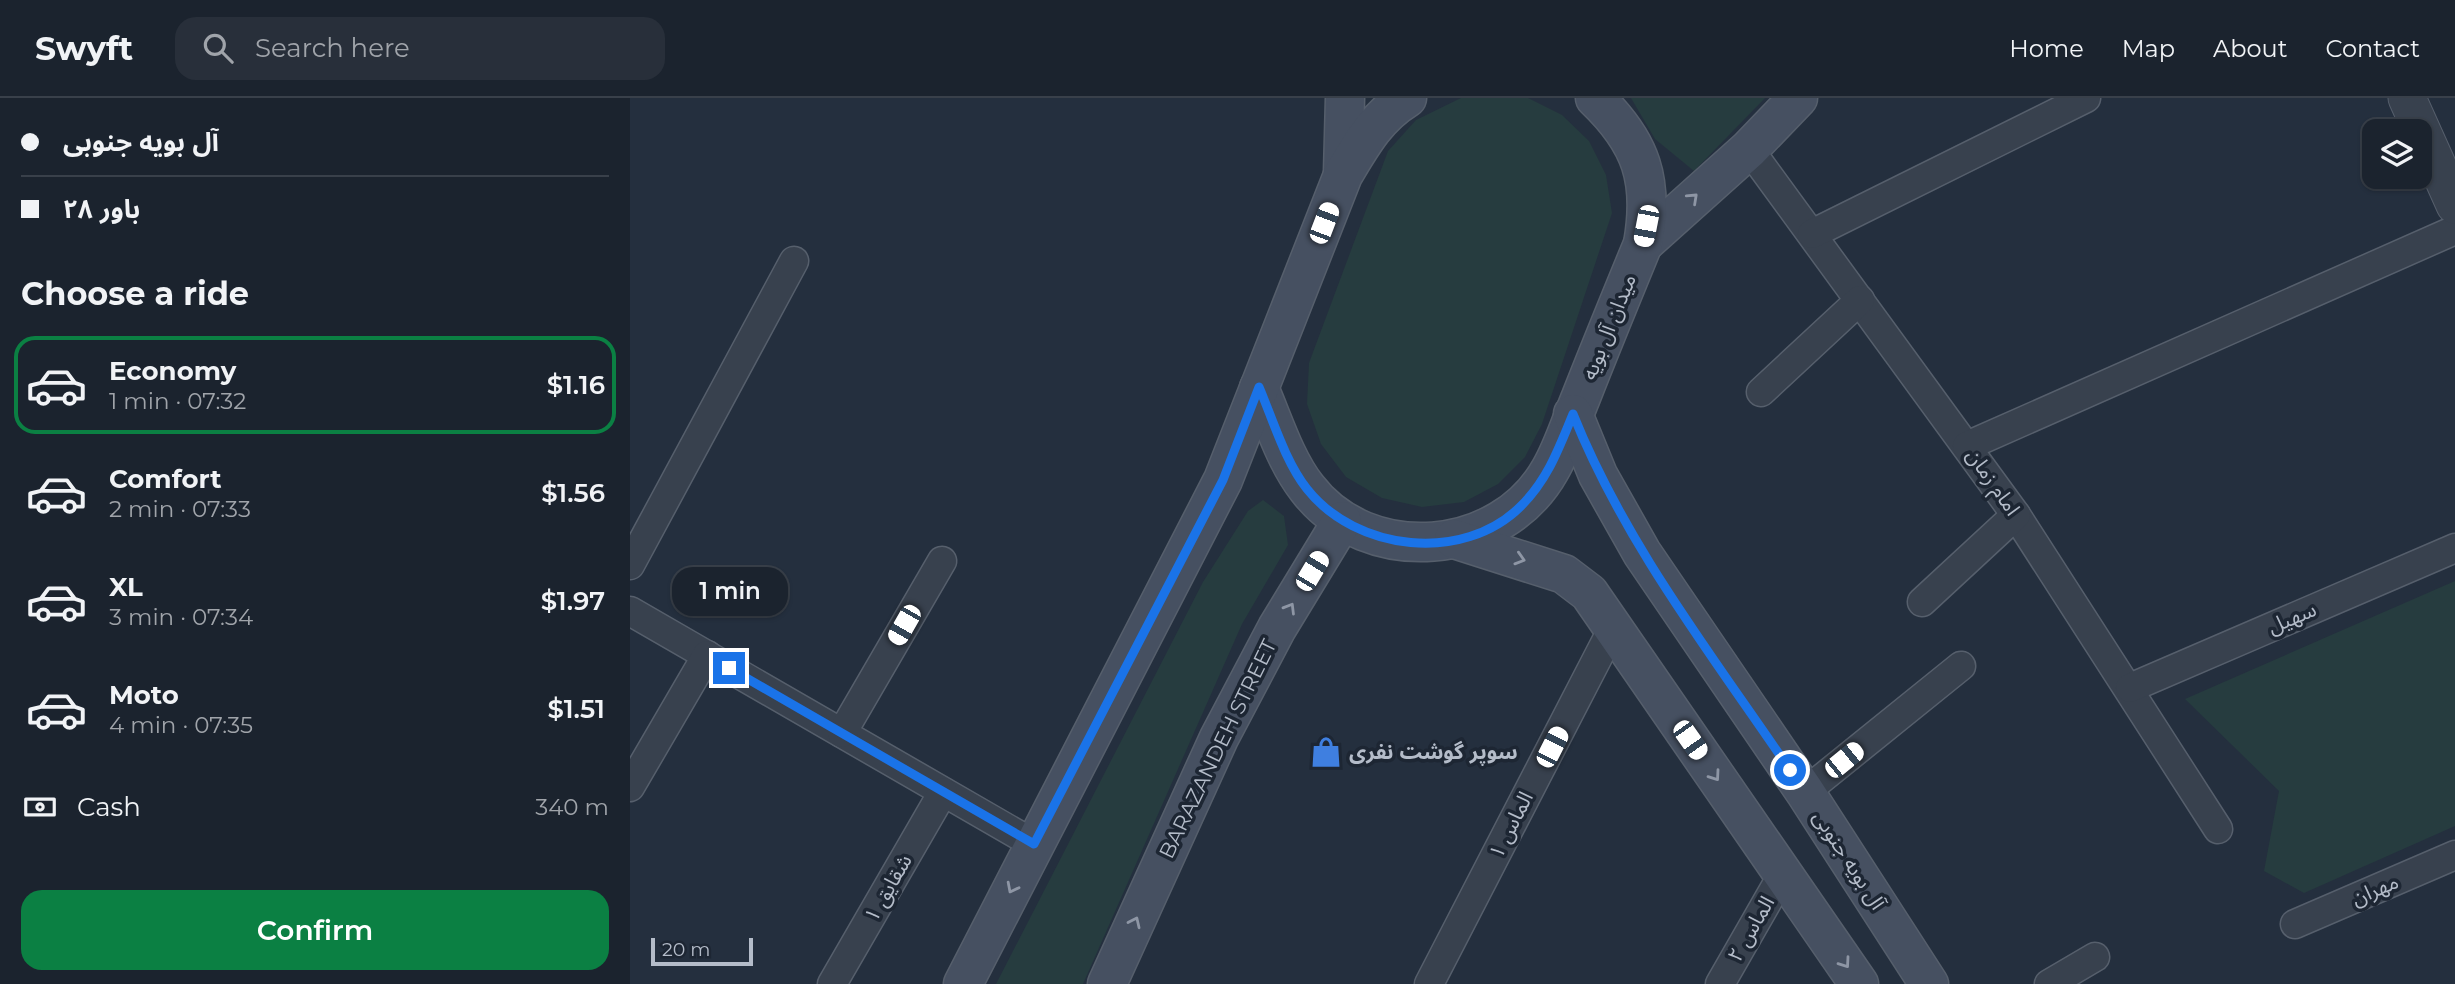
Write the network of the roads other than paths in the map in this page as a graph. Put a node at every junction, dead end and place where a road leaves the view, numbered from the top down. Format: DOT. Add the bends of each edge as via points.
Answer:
graph roads {
  1 [pos="1345,98"];
  2 [pos="1407,98"];
  3 [pos="1595,98"];
  4 [pos="1798,98"];
  5 [pos="2085,98"];
  6 [pos="2407,98"];
  7 [pos="1749,149"];
  8 [pos="1343,176"];
  9 [pos="2455,205"];
  10 [pos="2455,230"];
  11 [pos="1812,234"];
  12 [pos="1643,244"];
  13 [pos="794,261"];
  14 [pos="1860,300"];
  15 [pos="1259,387"];
  16 [pos="1761,392"];
  17 [pos="1573,414"];
  18 [pos="1968,446"];
  19 [pos="2016,514"];
  20 [pos="1342,521"];
  21 [pos="1454,539"];
  22 [pos="2455,548"];
  23 [pos="942,561"];
  24 [pos="630,565"];
  25 [pos="1922,602"];
  26 [pos="630,611"];
  27 [pos="1613,628"];
  28 [pos="707,655"];
  29 [pos="1961,666"];
  30 [pos="2130,688"];
  31 [pos="842,733"];
  32 [pos="630,787"];
  33 [pos="943,792"];
  34 [pos="1805,792"];
  35 [pos="2218,828"];
  36 [pos="1034,844"];
  37 [pos="2455,855"];
  38 [pos="1783,874"];
  39 [pos="2295,924"];
  40 [pos="2095,957"];
  41 [pos="832,984"];
  42 [pos="963,984"];
  43 [pos="1107,984"];
  44 [pos="1429,984"];
  45 [pos="1720,984"];
  46 [pos="1859,984"];
  47 [pos="1929,984"];
  48 [pos="2049,984"];
  1 -- 8 [label="main road"];
  2 -- 8 [label="main road" via="1369,131"];
  3 -- 12 [label="main road, میدان آل بویه" via="1628,136 1645,176 1649,208"];
  4 -- 7 [label="main road"];
  5 -- 11 [label="street"];
  6 -- 9 [label="street"];
  7 -- 11 [label="street, امام زمان"];
  12 -- 7 [label="main road, one-way"];
  8 -- 15 [label="main road"];
  10 -- 18 [label="street"];
  11 -- 14 [label="street, امام زمان"];
  12 -- 17 [label="main road, میدان آل بویه"];
  13 -- 24 [label="street"];
  14 -- 16 [label="street"];
  14 -- 18 [label="street, امام زمان"];
  15 -- 20 [label="main road, میدان آل بویه" via="1307,489"];
  15 -- 36 [label="main road" via="1223,480"];
  17 -- 21 [label="main road, میدان آل بویه" via="1550,471 1519,508 1479,533"];
  17 -- 34 [label="main road, آل بویه جنوبی" via="1598,475 1642,553"];
  18 -- 19 [label="street, امام زمان"];
  19 -- 25 [label="street"];
  19 -- 30 [label="street, امام زمان"];
  20 -- 21 [label="main road, میدان آل بویه" via="1385,540 1433,544"];
  43 -- 20 [label="main road, BARAZANDEH STREET, one-way" via="1219,738 1277,628"];
  21 -- 27 [label="main road, one-way" via="1564,574 1588,593"];
  22 -- 30 [label="street, سهیل"];
  23 -- 31 [label="street"];
  26 -- 28 [label="street"];
  27 -- 38 [label="main road, one-way"];
  27 -- 44 [label="street, الماس ۱"];
  28 -- 31 [label="street"];
  28 -- 32 [label="street"];
  29 -- 34 [label="street"];
  30 -- 35 [label="street, امام زمان"];
  31 -- 33 [label="street"];
  33 -- 36 [label="street"];
  33 -- 41 [label="street, شقایق ۱"];
  34 -- 47 [label="main road, آل بویه جنوبی"];
  36 -- 42 [label="main road, one-way"];
  37 -- 39 [label="street, مهران"];
  38 -- 45 [label="street, الماس ۲"];
  38 -- 46 [label="main road, one-way"];
  40 -- 48 [label="street"];
}
